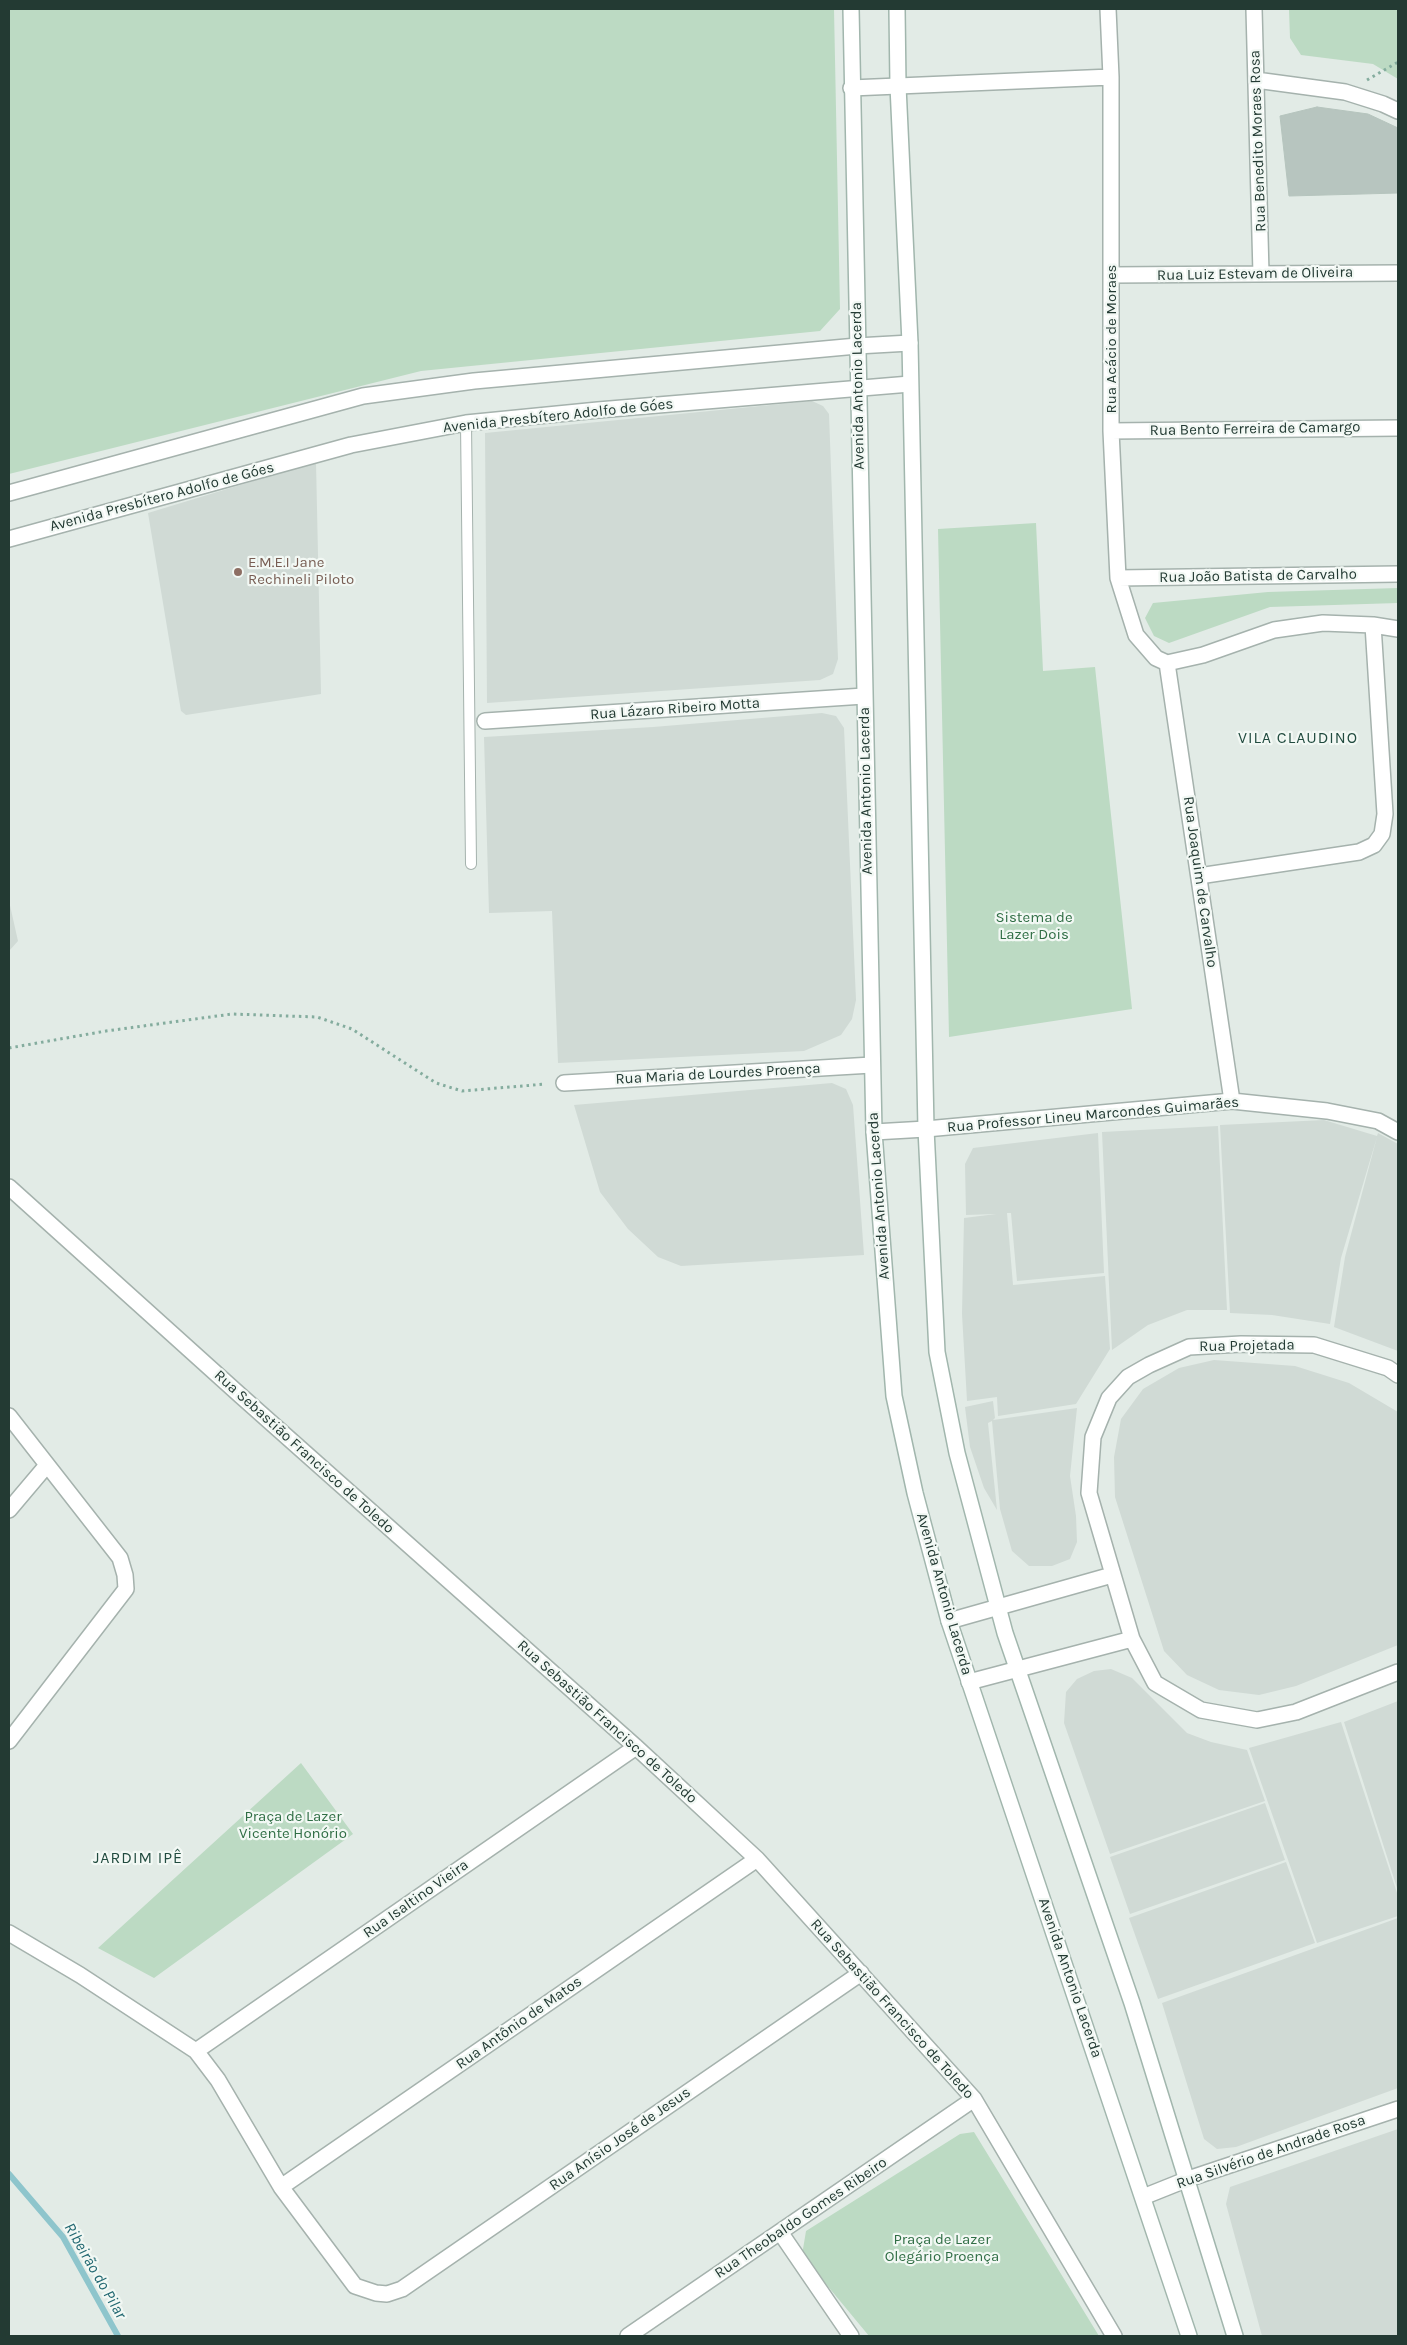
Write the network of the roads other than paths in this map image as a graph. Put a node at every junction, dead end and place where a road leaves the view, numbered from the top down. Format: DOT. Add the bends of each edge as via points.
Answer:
graph roads {
  1 [pos="850,9"];
  2 [pos="897,9"];
  3 [pos="1108,9"];
  4 [pos="1254,9"];
  5 [pos="1111,77"];
  6 [pos="1256,80"];
  7 [pos="898,86"];
  8 [pos="851,88"];
  9 [pos="1398,111"];
  10 [pos="1398,272"];
  11 [pos="1261,274"];
  12 [pos="1112,275"];
  13 [pos="910,343"];
  14 [pos="857,346"];
  15 [pos="910,384"];
  16 [pos="858,387"];
  17 [pos="466,423"];
  18 [pos="1398,428"];
  19 [pos="1111,431"];
  20 [pos="9,493"];
  21 [pos="9,539"];
  22 [pos="1398,574"];
  23 [pos="1118,578"];
  24 [pos="1373,625"];
  25 [pos="1398,629"];
  26 [pos="1162,660"];
  27 [pos="864,696"];
  28 [pos="485,721"];
  29 [pos="471,864"];
  30 [pos="1199,876"];
  31 [pos="872,1065"];
  32 [pos="564,1083"];
  33 [pos="1232,1101"];
  34 [pos="926,1129"];
  35 [pos="874,1132"];
  36 [pos="1398,1132"];
  37 [pos="9,1187"];
  38 [pos="1398,1375"];
  39 [pos="9,1416"];
  40 [pos="47,1465"];
  41 [pos="9,1510"];
  42 [pos="1112,1575"];
  43 [pos="998,1606"];
  44 [pos="949,1621"];
  45 [pos="1132,1639"];
  46 [pos="1016,1669"];
  47 [pos="1398,1672"];
  48 [pos="969,1682"];
  49 [pos="9,1741"];
  50 [pos="636,1747"];
  51 [pos="757,1859"];
  52 [pos="9,1933"];
  53 [pos="860,1973"];
  54 [pos="196,2051"];
  55 [pos="974,2099"];
  56 [pos="1398,2109"];
  57 [pos="1188,2179"];
  58 [pos="281,2187"];
  59 [pos="1143,2197"];
  60 [pos="780,2232"];
  61 [pos="646,2331"];
  62 [pos="628,2336"];
  63 [pos="851,2336"];
  64 [pos="1114,2336"];
  65 [pos="1189,2336"];
  66 [pos="1235,2336"];
  1 -- 8 [label="street, Avenida Antonio Lacerda"];
  2 -- 7 [label="street"];
  3 -- 5 [label="street, Rua Acácio de Moraes"];
  4 -- 6 [label="street, Rua Benedito Moraes Rosa"];
  5 -- 7 [label="street"];
  5 -- 12 [label="street, Rua Acácio de Moraes"];
  6 -- 9 [label="street" via="1345,92"];
  6 -- 11 [label="street, Rua Benedito Moraes Rosa"];
  7 -- 8 [label="street"];
  7 -- 13 [label="street"];
  8 -- 14 [label="street, Avenida Antonio Lacerda"];
  10 -- 11 [label="street, Rua Luiz Estevam de Oliveira"];
  11 -- 12 [label="street, Rua Luiz Estevam de Oliveira"];
  12 -- 19 [label="street, Rua Acácio de Moraes"];
  13 -- 14 [label="street"];
  13 -- 15 [label="street"];
  14 -- 16 [label="street, Avenida Antonio Lacerda"];
  14 -- 20 [label="street" via="474,381 363,396"];
  15 -- 16 [label="street, Avenida Presbítero Adolfo de Góes"];
  15 -- 34 [label="street"];
  16 -- 17 [label="street, Avenida Presbítero Adolfo de Góes"];
  16 -- 27 [label="street, Avenida Antonio Lacerda"];
  17 -- 21 [label="street, Avenida Presbítero Adolfo de Góes" via="351,445"];
  17 -- 29 [label="lane"];
  18 -- 19 [label="street, Rua Bento Ferreira de Camargo"];
  19 -- 23 [label="street, Rua Acácio de Moraes"];
  22 -- 23 [label="street, Rua João Batista de Carvalho"];
  23 -- 26 [label="street, Rua Acácio de Moraes" via="1136,635"];
  24 -- 25 [label="street"];
  24 -- 26 [label="street" via="1323,623 1274,630 1203,655"];
  24 -- 30 [label="street" via="1385,814 1382,834 1374,845 1359,852"];
  26 -- 30 [label="street, Rua Joaquim de Carvalho"];
  27 -- 28 [label="street, Rua Lázaro Ribeiro Motta"];
  27 -- 31 [label="street, Avenida Antonio Lacerda"];
  30 -- 33 [label="street, Rua Joaquim de Carvalho"];
  31 -- 32 [label="street, Rua Maria de Lourdes Proença"];
  31 -- 35 [label="street, Avenida Antonio Lacerda"];
  33 -- 34 [label="street, Rua Professor Lineu Marcondes Guimarães"];
  33 -- 36 [label="street, Rua Professor Lineu Marcondes Guimarães" via="1327,1111 1378,1121"];
  34 -- 35 [label="street, Rua Professor Lineu Marcondes Guimarães"];
  34 -- 43 [label="street" via="937,1352 957,1453"];
  35 -- 44 [label="street, Avenida Antonio Lacerda" via="894,1396 915,1493"];
  37 -- 50 [label="street, Rua Sebastião Francisco de Toledo"];
  38 -- 42 [label="street, Rua Projetada" via="1388,1368 1314,1346 1242,1344 1189,1346 1128,1378 1109,1398 1093,1438 1089,1493"];
  39 -- 40 [label="street"];
  40 -- 41 [label="street"];
  40 -- 49 [label="street" via="120,1558 126,1589"];
  42 -- 43 [label="street"];
  42 -- 45 [label="street, Rua Projetada"];
  43 -- 44 [label="street"];
  43 -- 46 [label="street"];
  44 -- 48 [label="street, Avenida Antonio Lacerda"];
  45 -- 46 [label="street"];
  45 -- 47 [label="street, Rua Projetada" via="1155,1683 1201,1710 1257,1720 1296,1712"];
  46 -- 48 [label="street"];
  46 -- 57 [label="street" via="1129,1994"];
  48 -- 59 [label="street, Avenida Antonio Lacerda"];
  50 -- 51 [label="street, Rua Sebastião Francisco de Toledo"];
  50 -- 54 [label="street, Rua Isaltino Vieira"];
  51 -- 53 [label="street, Rua Sebastião Francisco de Toledo"];
  51 -- 58 [label="street, Rua Antônio de Matos"];
  52 -- 54 [label="street"];
  53 -- 55 [label="street, Rua Sebastião Francisco de Toledo"];
  53 -- 58 [label="street, Rua Anísio José de Jesus" via="402,2290 387,2294 355,2286"];
  54 -- 58 [label="street" via="218,2080"];
  55 -- 60 [label="street, Rua Theobaldo Gomes Ribeiro"];
  55 -- 64 [label="street, Rua Sebastião Francisco de Toledo"];
  56 -- 57 [label="street, Rua Silvério de Andrade Rosa"];
  57 -- 59 [label="street, Rua Silvério de Andrade Rosa"];
  57 -- 66 [label="street"];
  59 -- 65 [label="street, Avenida Antonio Lacerda"];
  60 -- 61 [label="street, Rua Theobaldo Gomes Ribeiro"];
  60 -- 63 [label="street"];
  61 -- 62 [label="street, Rua Theobaldo Gomes Ribeiro"];
}
